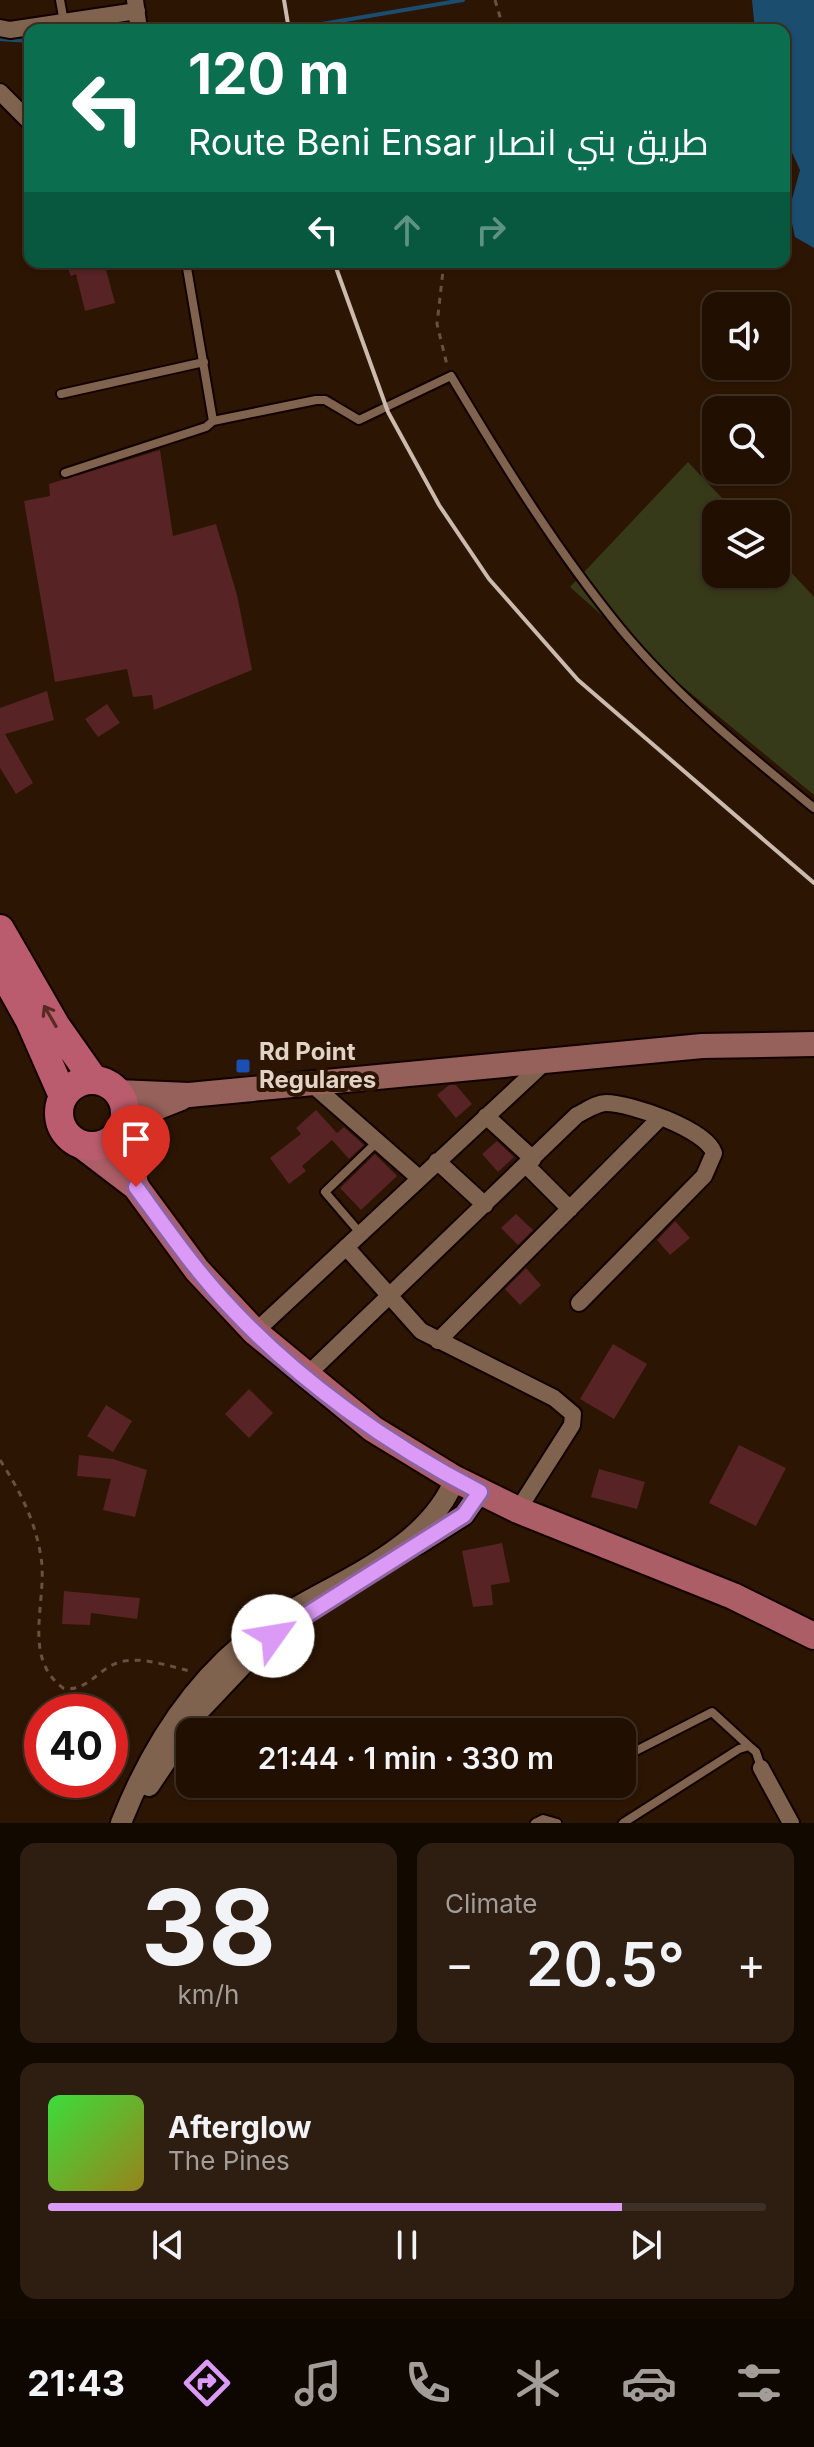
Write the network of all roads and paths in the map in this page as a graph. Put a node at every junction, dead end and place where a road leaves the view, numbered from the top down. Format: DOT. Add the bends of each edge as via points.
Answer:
graph roads {
  1 [pos="60,0"];
  2 [pos="495,0"];
  3 [pos="136,5"];
  4 [pos="64,22"];
  5 [pos="50,24"];
  6 [pos="502,24"];
  7 [pos="0,28"];
  8 [pos="24,28"];
  9 [pos="0,92"];
  10 [pos="24,116"];
  11 [pos="187,268"];
  12 [pos="443,268"];
  13 [pos="204,362"];
  14 [pos="451,376"];
  15 [pos="61,394"];
  16 [pos="213,421"];
  17 [pos="65,473"];
  18 [pos="814,808"];
  19 [pos="0,929"];
  20 [pos="0,967"];
  21 [pos="814,1044"];
  22 [pos="544,1063"];
  23 [pos="313,1085"];
  24 [pos="106,1086"];
  25 [pos="189,1095"];
  26 [pos="63,1096"];
  27 [pos="486,1116"];
  28 [pos="660,1118"];
  29 [pos="122,1125"];
  30 [pos="77,1142"];
  31 [pos="377,1142"];
  32 [pos="437,1161"];
  33 [pos="529,1162"];
  34 [pos="419,1178"];
  35 [pos="136,1187"];
  36 [pos="485,1205"];
  37 [pos="570,1209"];
  38 [pos="362,1235"];
  39 [pos="346,1247"];
  40 [pos="391,1298"];
  41 [pos="579,1303"];
  42 [pos="255,1332"];
  43 [pos="438,1341"];
  44 [pos="307,1375"];
  45 [pos="0,1460"];
  46 [pos="455,1479"];
  47 [pos="480,1492"];
  48 [pos="518,1510"];
  49 [pos="436,1524"];
  50 [pos="814,1636"];
  51 [pos="210,1675"];
  52 [pos="749,1746"];
  53 [pos="636,1751"];
  54 [pos="761,1768"];
  55 [pos="121,1823"];
  56 [pos="132,1823"];
  57 [pos="535,1823"];
  58 [pos="557,1823"];
  59 [pos="623,1823"];
  60 [pos="791,1823"];
  1 -- 4 [label="lane"];
  2 -- 6 [label="path"];
  3 -- 4 [label="street"];
  4 -- 5 [label="street"];
  7 -- 8 [label="street"];
  9 -- 10 [label="street"];
  11 -- 13 [label="lane"];
  12 -- 14 [label="path" via="437,324"];
  13 -- 15 [label="lane"];
  13 -- 16 [label="lane"];
  14 -- 16 [label="lane" via="359,420 316,400"];
  14 -- 18 [label="lane" via="506,467 622,631"];
  16 -- 17 [label="lane"];
  24 -- 19 [label="highway, one-way" via="56,1026"];
  20 -- 26 [label="highway"];
  21 -- 22 [label="main road" via="702,1046"];
  22 -- 23 [label="main road"];
  22 -- 27 [label="street"];
  23 -- 25 [label="main road"];
  23 -- 31 [label="street"];
  24 -- 25 [label="main road"];
  24 -- 26 [label="highway" via="82,1081"];
  24 -- 29 [label="highway" via="124,1110"];
  25 -- 29 [label="main road"];
  26 -- 30 [label="highway" via="62,1127"];
  27 -- 32 [label="street"];
  27 -- 33 [label="street"];
  28 -- 33 [label="street" via="602,1103 577,1115"];
  28 -- 37 [label="street"];
  28 -- 41 [label="street" via="711,1145 712,1163"];
  29 -- 30 [label="highway" via="101,1144"];
  29 -- 35 [label="main road"];
  30 -- 35 [label="main road"];
  31 -- 34 [label="street"];
  31 -- 38 [label="lane" via="325,1192"];
  32 -- 34 [label="street"];
  32 -- 36 [label="street"];
  33 -- 36 [label="street"];
  33 -- 37 [label="street"];
  34 -- 38 [label="street"];
  35 -- 42 [label="main road" via="197,1270"];
  36 -- 40 [label="street"];
  37 -- 43 [label="street"];
  38 -- 39 [label="street"];
  39 -- 40 [label="street"];
  39 -- 42 [label="street"];
  40 -- 43 [label="street" via="421,1331"];
  40 -- 44 [label="street"];
  42 -- 44 [label="main road"];
  43 -- 48 [label="street" via="554,1398 573,1414 572,1425"];
  44 -- 46 [label="main road" via="373,1429"];
  45 -- 51 [label="path" via="34,1523 42,1560 39,1649 58,1684 79,1688 109,1666 132,1661"];
  46 -- 47 [label="main road"];
  46 -- 49 [label="street"];
  47 -- 48 [label="main road"];
  47 -- 49 [label="street" via="464,1515"];
  48 -- 50 [label="main road" via="733,1596"];
  49 -- 51 [label="street" via="270,1623"];
  49 -- 56 [label="street" via="273,1636 241,1664 200,1710 148,1788"];
  51 -- 55 [label="street" via="157,1745"];
  52 -- 53 [label="lane" via="712,1712"];
  52 -- 54 [label="lane"];
  52 -- 59 [label="lane"];
  54 -- 60 [label="street"];
  57 -- 58 [label="lane"];
}
